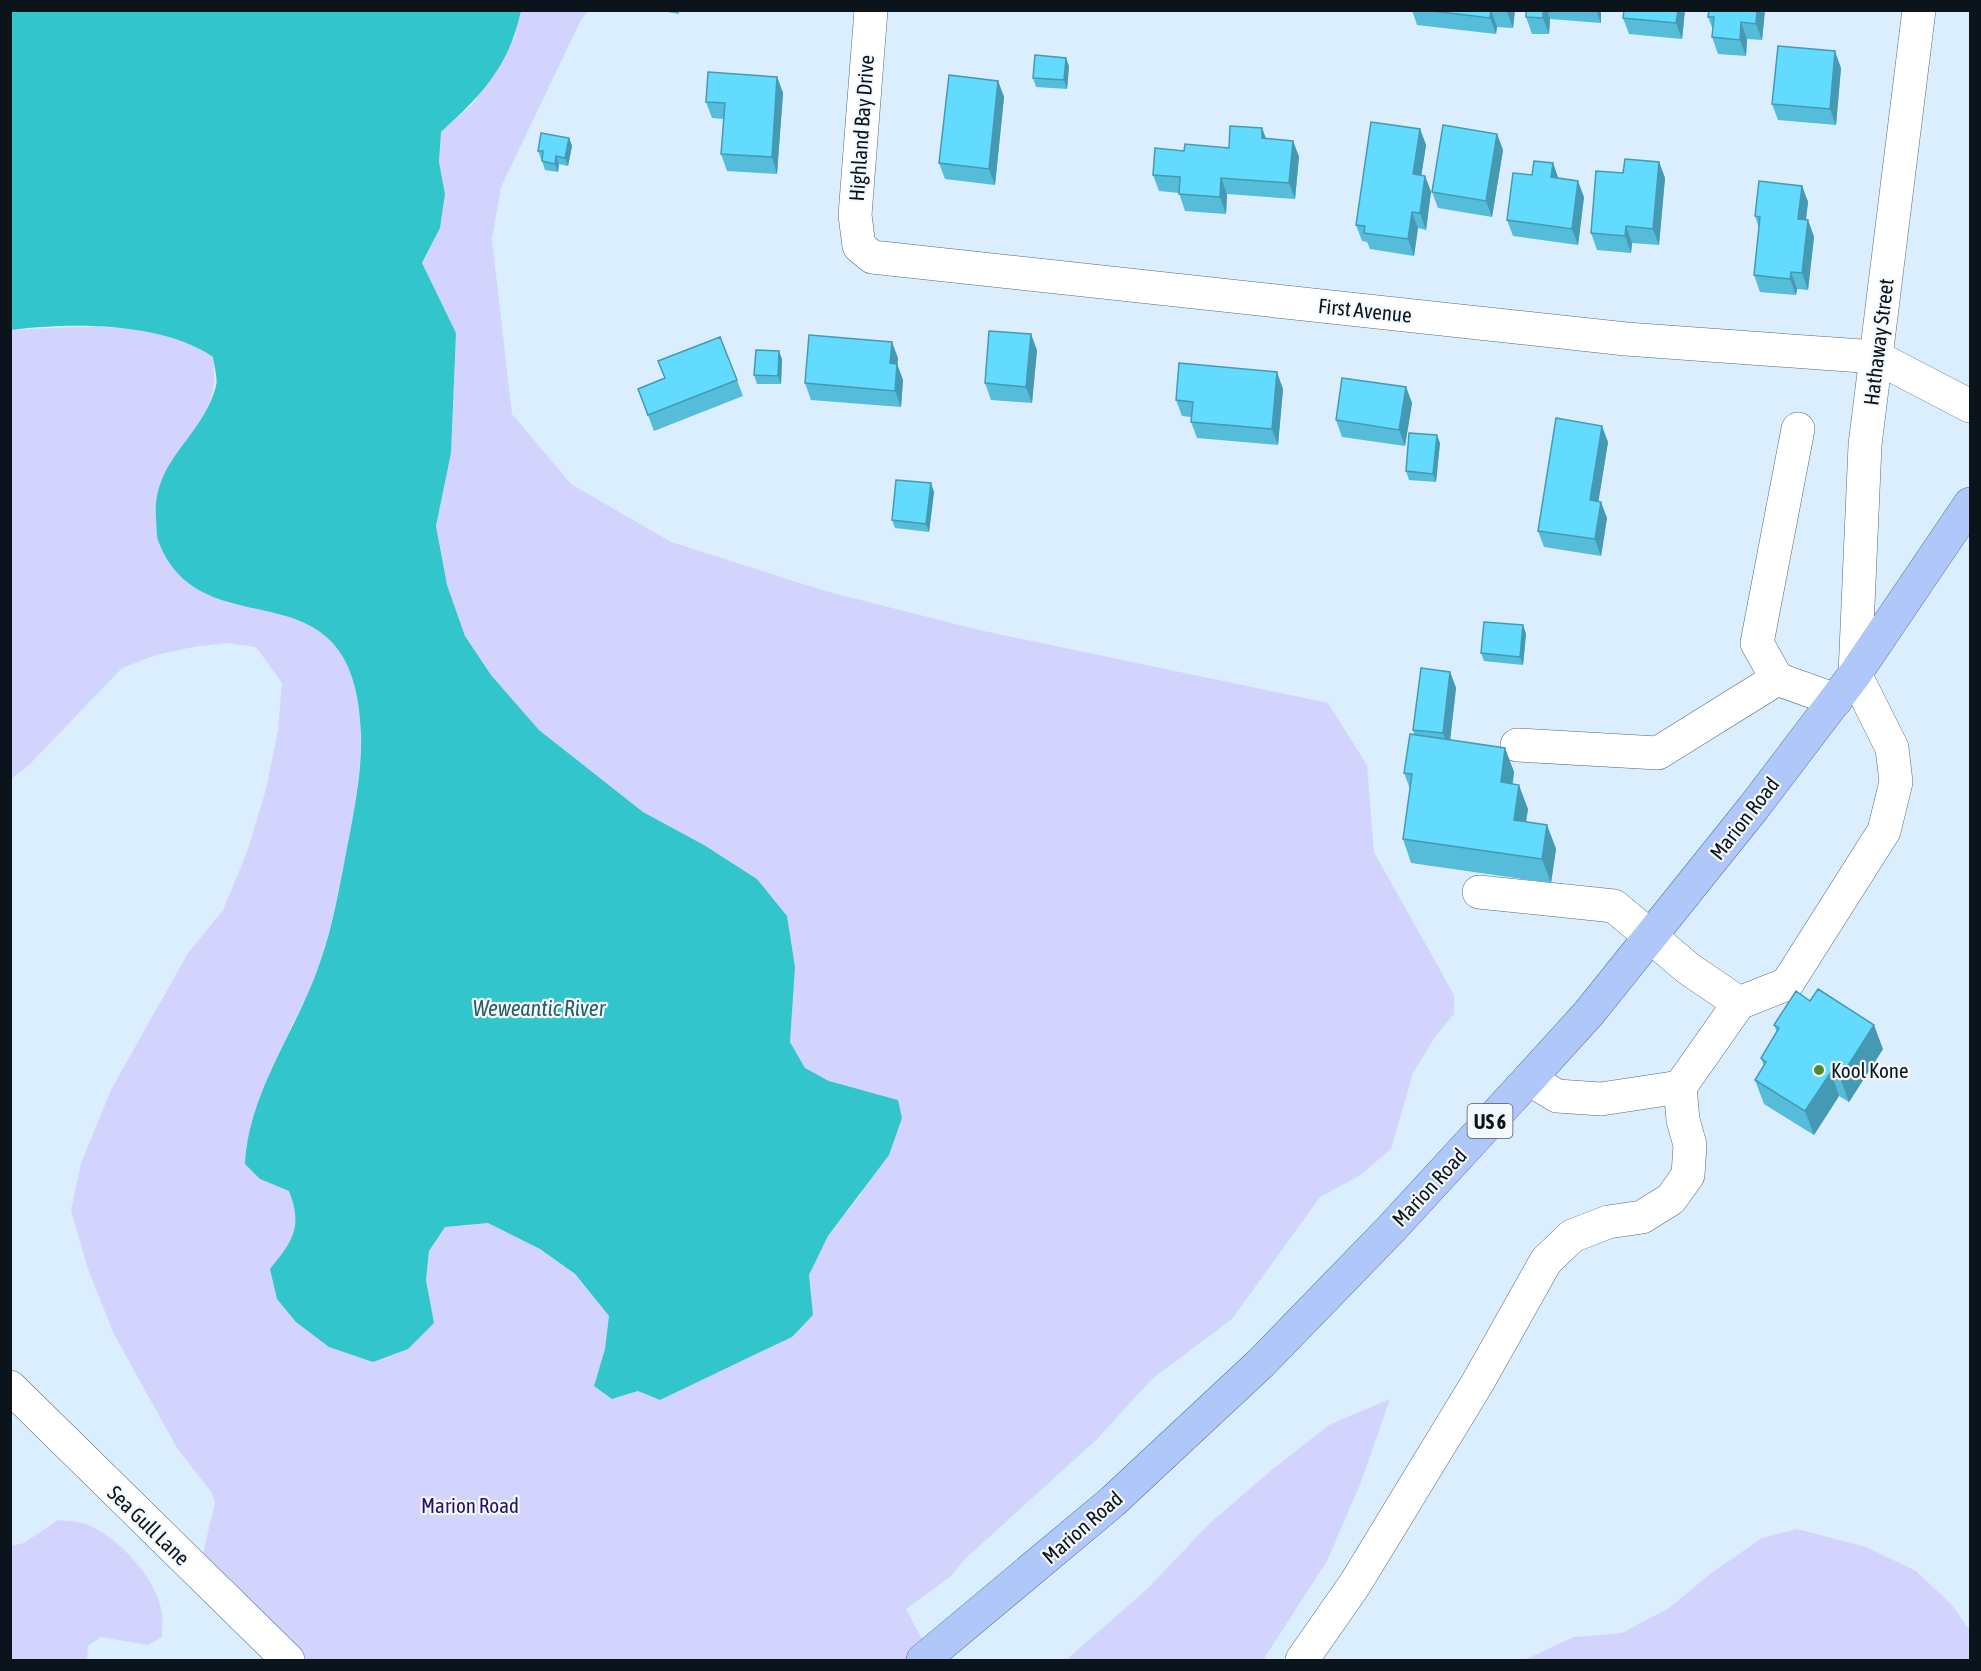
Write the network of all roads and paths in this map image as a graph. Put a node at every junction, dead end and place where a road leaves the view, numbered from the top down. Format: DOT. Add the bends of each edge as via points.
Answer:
graph roads {
  1 [pos="871,10"];
  2 [pos="1919,10"];
  3 [pos="859,246"];
  4 [pos="1876,357"];
  5 [pos="1971,406"];
  6 [pos="1798,429"];
  7 [pos="1971,504"];
  8 [pos="1856,674"];
  9 [pos="1777,680"];
  10 [pos="1836,700"];
  11 [pos="1517,745"];
  12 [pos="1479,892"];
  13 [pos="1650,935"];
  14 [pos="1739,1003"];
  15 [pos="1529,1079"];
  16 [pos="1680,1087"];
  17 [pos="10,1388"];
  18 [pos="288,1660"];
  19 [pos="923,1660"];
  20 [pos="1302,1660"];
  1 -- 3 [label="street, Highland Bay Drive" via="855,215"];
  2 -- 4 [label="street, Hathaway Street"];
  3 -- 4 [label="street, First Avenue" via="872,257 999,272 1626,339"];
  4 -- 5 [label="street"];
  4 -- 8 [label="street, Hathaway Street" via="1865,445"];
  6 -- 9 [label="street" via="1757,643"];
  7 -- 8 [label="main road, Marion Road / US 6"];
  8 -- 10 [label="main road, Marion Road / US 6"];
  8 -- 14 [label="street" via="1892,748 1896,782 1884,831 1787,984"];
  9 -- 10 [label="street"];
  9 -- 11 [label="street" via="1658,753"];
  10 -- 13 [label="main road, Marion Road / US 6"];
  12 -- 13 [label="street" via="1614,906"];
  13 -- 14 [label="street" via="1689,969"];
  13 -- 15 [label="main road, Marion Road / US 6" via="1589,1013"];
  14 -- 16 [label="street"];
  15 -- 16 [label="street" via="1557,1096 1601,1099"];
  15 -- 19 [label="main road, Marion Road / US 6" via="1261,1364 1112,1502"];
  16 -- 20 [label="street" via="1690,1145 1688,1175 1671,1199 1642,1217 1608,1222 1572,1236 1546,1261 1478,1382 1355,1584"];
  17 -- 18 [label="street, Sea Gull Lane"];
}
